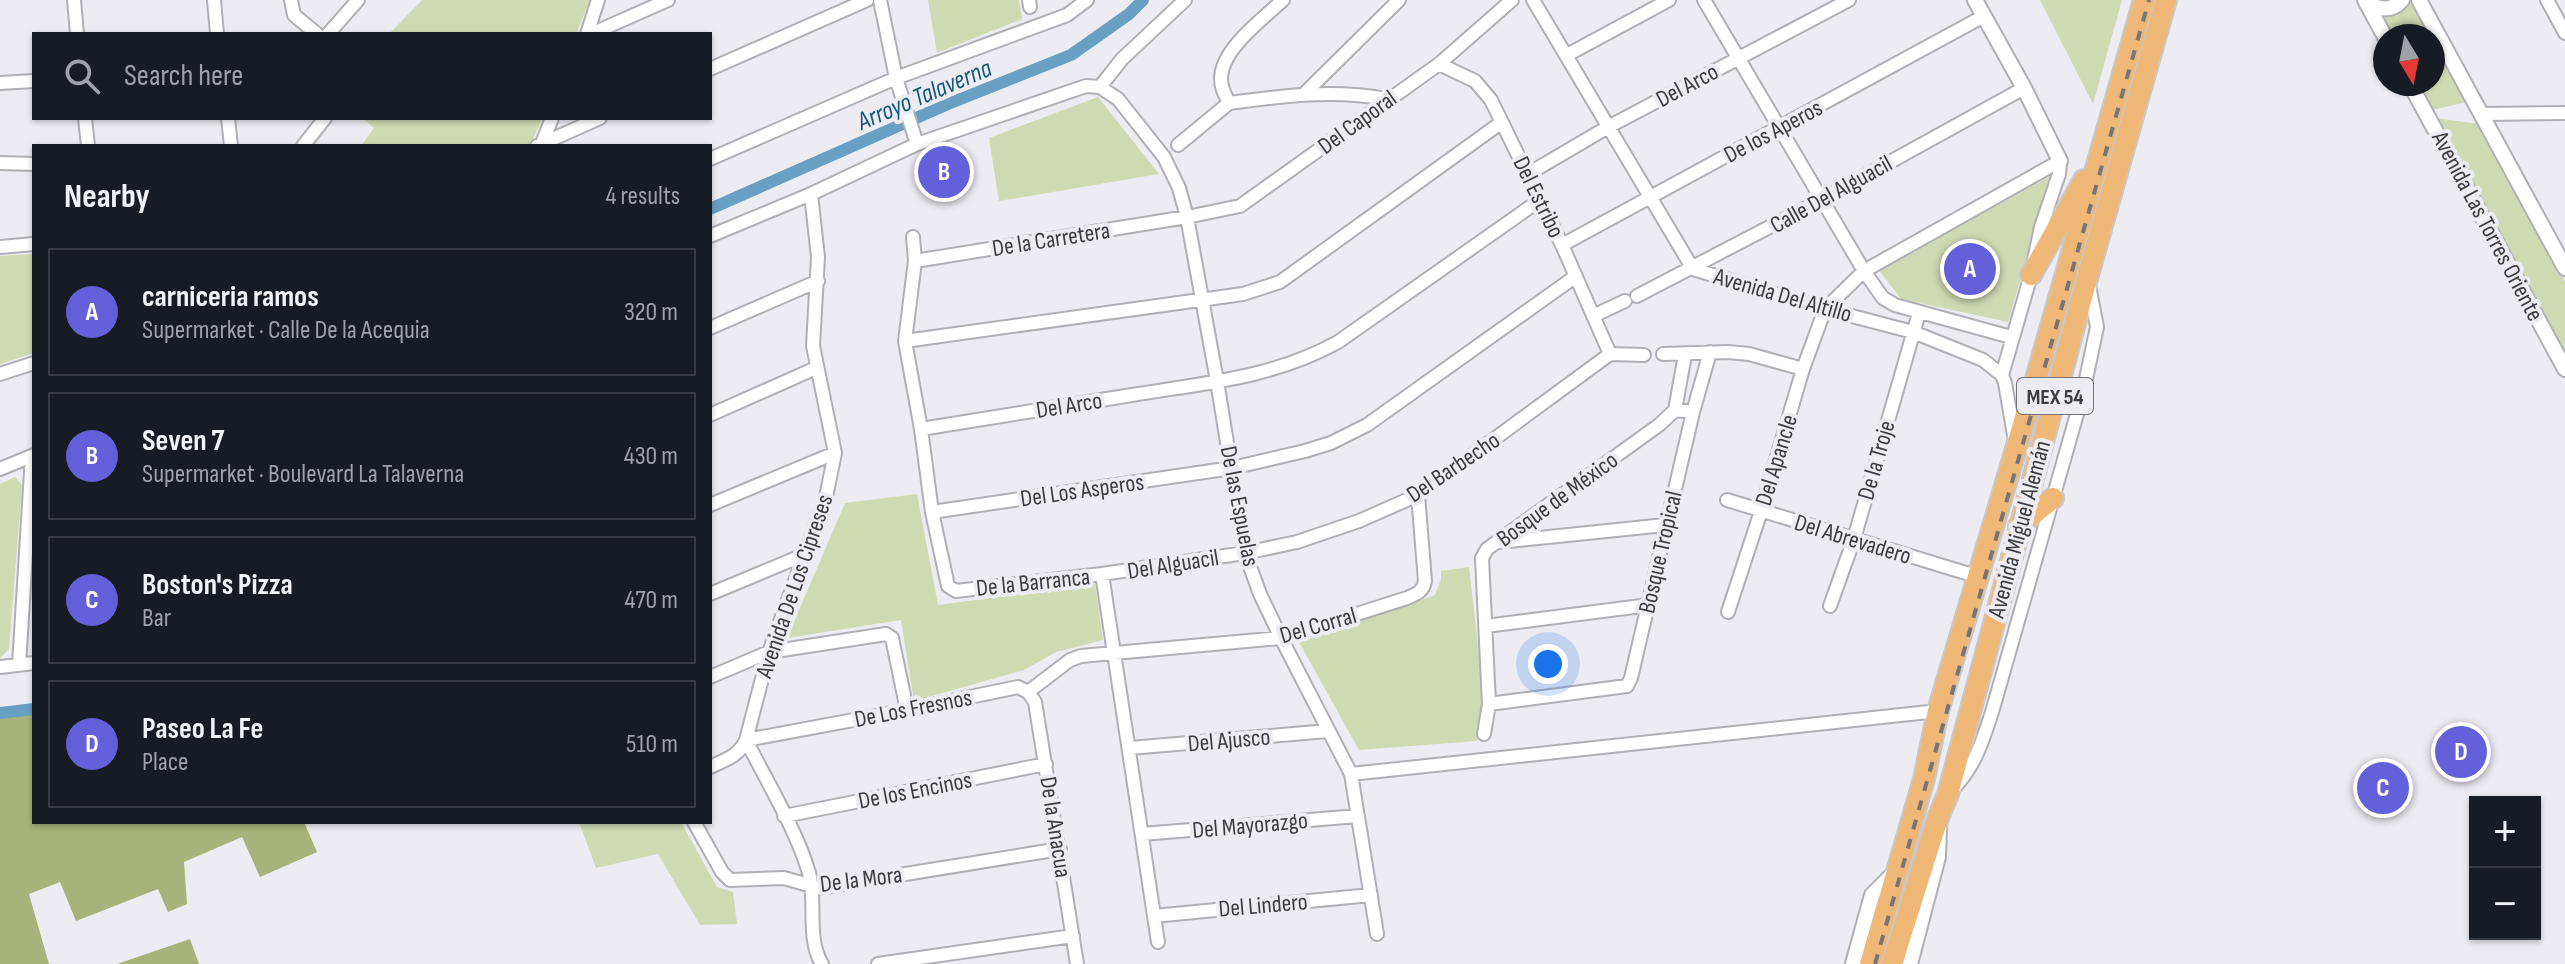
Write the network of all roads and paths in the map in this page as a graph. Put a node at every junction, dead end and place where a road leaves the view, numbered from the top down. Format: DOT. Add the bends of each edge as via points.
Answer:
graph roads {
  1 [pos="74,0"];
  2 [pos="214,0"];
  3 [pos="291,0"];
  4 [pos="358,0"];
  5 [pos="598,0"];
  6 [pos="668,0"];
  7 [pos="867,0"];
  8 [pos="880,0"];
  9 [pos="1087,0"];
  10 [pos="1185,0"];
  11 [pos="1283,0"];
  12 [pos="1399,0"];
  13 [pos="1512,0"];
  14 [pos="1533,0"];
  15 [pos="1669,0"];
  16 [pos="1704,0"];
  17 [pos="1849,0"];
  18 [pos="1975,0"];
  19 [pos="2144,0"];
  20 [pos="2166,0"];
  21 [pos="2402,0"];
  22 [pos="2419,0"];
  23 [pos="2547,0"];
  24 [pos="2366,2"];
  25 [pos="1984,16"];
  26 [pos="2378,24"];
  27 [pos="77,32"];
  28 [pos="217,32"];
  29 [pos="315,32"];
  30 [pos="330,32"];
  31 [pos="590,32"];
  32 [pos="594,32"];
  33 [pos="2565,33"];
  34 [pos="1567,55"];
  35 [pos="1738,58"];
  36 [pos="1439,64"];
  37 [pos="712,68"];
  38 [pos="896,78"];
  39 [pos="32,81"];
  40 [pos="0,83"];
  41 [pos="1100,87"];
  42 [pos="2024,88"];
  43 [pos="1304,94"];
  44 [pos="2417,96"];
  45 [pos="1386,99"];
  46 [pos="1229,103"];
  47 [pos="2565,113"];
  48 [pos="2481,114"];
  49 [pos="85,120"];
  50 [pos="229,120"];
  51 [pos="323,120"];
  52 [pos="551,120"];
  53 [pos="596,120"];
  54 [pos="1502,122"];
  55 [pos="1608,127"];
  56 [pos="1781,128"];
  57 [pos="916,138"];
  58 [pos="88,144"];
  59 [pos="231,144"];
  60 [pos="305,144"];
  61 [pos="540,144"];
  62 [pos="542,144"];
  63 [pos="1178,145"];
  64 [pos="2099,152"];
  65 [pos="712,158"];
  66 [pos="2060,161"];
  67 [pos="0,163"];
  68 [pos="32,164"];
  69 [pos="1528,174"];
  70 [pos="811,194"];
  71 [pos="1650,197"];
  72 [pos="1823,199"];
  73 [pos="1540,200"];
  74 [pos="1187,217"];
  75 [pos="712,235"];
  76 [pos="913,237"];
  77 [pos="32,244"];
  78 [pos="1562,245"];
  79 [pos="0,247"];
  80 [pos="915,261"];
  81 [pos="2565,268"];
  82 [pos="1693,269"];
  83 [pos="1864,271"];
  84 [pos="2031,275"];
  85 [pos="2088,275"];
  86 [pos="1576,276"];
  87 [pos="818,281"];
  88 [pos="1201,300"];
  89 [pos="1825,309"];
  90 [pos="1919,313"];
  91 [pos="1593,316"];
  92 [pos="712,327"];
  93 [pos="1913,332"];
  94 [pos="2011,337"];
  95 [pos="905,341"];
  96 [pos="1710,352"];
  97 [pos="1610,354"];
  98 [pos="1663,354"];
  99 [pos="1644,355"];
  100 [pos="1685,355"];
  101 [pos="32,364"];
  102 [pos="816,368"];
  103 [pos="1803,369"];
  104 [pos="2565,369"];
  105 [pos="0,374"];
  106 [pos="2002,375"];
  107 [pos="1217,381"];
  108 [pos="1675,410"];
  109 [pos="1693,412"];
  110 [pos="712,414"];
  111 [pos="921,429"];
  112 [pos="2016,449"];
  113 [pos="835,453"];
  114 [pos="32,456"];
  115 [pos="1232,468"];
  116 [pos="0,469"];
  117 [pos="32,471"];
  118 [pos="1418,495"];
  119 [pos="2053,498"];
  120 [pos="1727,500"];
  121 [pos="712,504"];
  122 [pos="1761,511"];
  123 [pos="932,512"];
  124 [pos="1665,525"];
  125 [pos="2019,526"];
  126 [pos="1854,539"];
  127 [pos="1496,543"];
  128 [pos="1245,553"];
  129 [pos="806,554"];
  130 [pos="1102,574"];
  131 [pos="1979,577"];
  132 [pos="712,593"];
  133 [pos="1649,605"];
  134 [pos="1830,606"];
  135 [pos="1728,612"];
  136 [pos="1486,626"];
  137 [pos="1281,638"];
  138 [pos="769,652"];
  139 [pos="1114,654"];
  140 [pos="32,663"];
  141 [pos="19,665"];
  142 [pos="0,667"];
  143 [pos="712,676"];
  144 [pos="1028,692"];
  145 [pos="1489,704"];
  146 [pos="907,710"];
  147 [pos="1938,711"];
  148 [pos="1328,731"];
  149 [pos="1484,734"];
  150 [pos="746,740"];
  151 [pos="1130,748"];
  152 [pos="1046,764"];
  153 [pos="712,766"];
  154 [pos="1351,774"];
  155 [pos="1948,794"];
  156 [pos="784,816"];
  157 [pos="1358,816"];
  158 [pos="1938,818"];
  159 [pos="695,824"];
  160 [pos="1142,834"];
  161 [pos="1060,849"];
  162 [pos="1897,870"];
  163 [pos="812,887"];
  164 [pos="1371,895"];
  165 [pos="1154,916"];
  166 [pos="1377,934"];
  167 [pos="1073,936"];
  168 [pos="1158,942"];
  169 [pos="822,964"];
  170 [pos="878,964"];
  171 [pos="1077,964"];
  172 [pos="1853,964"];
  173 [pos="1870,964"];
  174 [pos="1892,964"];
  175 [pos="1910,964"];
  1 -- 27 [label="street"];
  2 -- 28 [label="street"];
  3 -- 29 [label="street" via="294,15"];
  4 -- 30 [label="street"];
  5 -- 31 [label="street"];
  6 -- 32 [label="street"];
  7 -- 37 [label="street"];
  8 -- 38 [label="street"];
  9 -- 38 [label="street" via="1067,15"];
  10 -- 41 [label="street"];
  11 -- 46 [label="street" via="1226,58 1221,80"];
  12 -- 43 [label="street"];
  13 -- 36 [label="street, Del Caporal"];
  14 -- 34 [label="street, Avenida Del Altillo"];
  15 -- 34 [label="street"];
  16 -- 35 [label="street"];
  17 -- 35 [label="street, Del Arco"];
  18 -- 25 [label="street"];
  19 -- 64 [label="highway, Avenida Miguel Alemán / MEX 54"];
  20 -- 85 [label="highway, Avenida Miguel Alemán / MEX 54"];
  21 -- 24 [label="street" via="2389,9"];
  22 -- 48 [label="street, Avenida Las Torres Oriente"];
  23 -- 33 [label="street"];
  24 -- 26 [label="street"];
  25 -- 42 [label="street"];
  25 -- 56 [label="street, De los Aperos"];
  34 -- 55 [label="street, Avenida Del Altillo"];
  35 -- 55 [label="street, Del Arco"];
  35 -- 56 [label="street"];
  36 -- 45 [label="street, Del Caporal"];
  36 -- 54 [label="street, Del Estribo" via="1475,81"];
  38 -- 57 [label="street"];
  38 -- 65 [label="street"];
  39 -- 40 [label="street"];
  41 -- 57 [label="street" via="1086,86"];
  41 -- 74 [label="street, De las Espuelas" via="1118,99 1164,157"];
  42 -- 66 [label="street"];
  42 -- 72 [label="street, Calle Del Alguacil"];
  43 -- 45 [label="street"];
  43 -- 46 [label="street"];
  44 -- 104 [label="street, Avenida Las Torres Oriente"];
  45 -- 74 [label="street, Del Caporal" via="1252,199"];
  46 -- 63 [label="street"];
  47 -- 48 [label="street"];
  48 -- 81 [label="street, Avenida Las Torres Oriente"];
  49 -- 58 [label="street"];
  50 -- 59 [label="street"];
  51 -- 60 [label="street"];
  52 -- 61 [label="street"];
  53 -- 62 [label="street"];
  54 -- 69 [label="street, Del Estribo"];
  54 -- 88 [label="street" via="1280,282"];
  55 -- 69 [label="street, Del Arco"];
  55 -- 71 [label="street, Avenida Del Altillo"];
  56 -- 71 [label="street, De los Aperos"];
  56 -- 72 [label="street"];
  57 -- 70 [label="street"];
  64 -- 84 [label="highway"];
  64 -- 112 [label="highway, Avenida Miguel Alemán / MEX 54"];
  66 -- 83 [label="street"];
  66 -- 84 [label="street"];
  67 -- 68 [label="street"];
  69 -- 73 [label="street, Del Estribo"];
  70 -- 75 [label="street"];
  70 -- 87 [label="street, Avenida De Los Cipreses"];
  71 -- 78 [label="street, De los Aperos"];
  71 -- 82 [label="street, Avenida Del Altillo"];
  72 -- 82 [label="street, Calle Del Alguacil"];
  72 -- 83 [label="street"];
  73 -- 78 [label="street, Del Estribo"];
  73 -- 107 [label="street" via="1338,342 1281,368"];
  74 -- 80 [label="street, De la Carretera"];
  74 -- 88 [label="street, De las Espuelas"];
  76 -- 80 [label="street, De la Barranca"];
  77 -- 79 [label="street"];
  78 -- 86 [label="street, Del Estribo"];
  80 -- 95 [label="street, De la Barranca"];
  82 -- 89 [label="street, Avenida Del Altillo"];
  82 -- 91 [label="street, Calle Del Alguacil"];
  83 -- 89 [label="street"];
  83 -- 90 [label="street" via="1883,298"];
  84 -- 94 [label="street"];
  85 -- 119 [label="street" via="2097,327"];
  85 -- 125 [label="highway, Avenida Miguel Alemán / MEX 54"];
  86 -- 91 [label="street, Del Estribo"];
  86 -- 115 [label="street" via="1367,425 1331,443"];
  87 -- 92 [label="street"];
  87 -- 102 [label="street, Avenida De Los Cipreses"];
  88 -- 95 [label="street"];
  88 -- 107 [label="street, De las Espuelas"];
  89 -- 93 [label="street, Avenida Del Altillo"];
  89 -- 103 [label="street, Del Apancle"];
  90 -- 93 [label="street, De la Troje"];
  90 -- 94 [label="street"];
  91 -- 97 [label="street, Del Estribo"];
  93 -- 106 [label="street, Avenida Del Altillo" via="1983,360"];
  93 -- 126 [label="street, De la Troje"];
  94 -- 106 [label="street"];
  95 -- 111 [label="street, De la Barranca"];
  96 -- 100 [label="street"];
  96 -- 103 [label="street" via="1749,354"];
  96 -- 109 [label="street, Bosque Tropical"];
  97 -- 99 [label="street"];
  97 -- 118 [label="street, Del Barbecho"];
  98 -- 100 [label="street"];
  100 -- 108 [label="street"];
  101 -- 105 [label="street"];
  102 -- 110 [label="street"];
  102 -- 113 [label="street, Avenida De Los Cipreses"];
  103 -- 122 [label="street, Del Apancle"];
  106 -- 112 [label="street"];
  107 -- 111 [label="street, Del Arco"];
  107 -- 115 [label="street, De las Espuelas"];
  108 -- 109 [label="street"];
  108 -- 127 [label="street, Bosque de México"];
  109 -- 124 [label="street, Bosque Tropical"];
  111 -- 123 [label="street, De la Barranca"];
  112 -- 131 [label="highway, Avenida Miguel Alemán / MEX 54"];
  113 -- 121 [label="street"];
  113 -- 129 [label="street, Avenida De Los Cipreses"];
  114 -- 116 [label="street"];
  115 -- 123 [label="street, Del Los Asperos"];
  115 -- 128 [label="street, De las Espuelas"];
  117 -- 141 [label="street"];
  118 -- 128 [label="street, Del Barbecho" via="1297,542"];
  118 -- 137 [label="street, Del Corral" via="1425,566 1419,593"];
  119 -- 125 [label="highway"];
  119 -- 155 [label="street" via="1976,758"];
  120 -- 122 [label="street, Del Abrevadero"];
  122 -- 126 [label="street, Del Abrevadero"];
  122 -- 135 [label="street, Del Apancle"];
  123 -- 130 [label="street, De la Barranca" via="952,590"];
  124 -- 127 [label="street"];
  124 -- 133 [label="street, Bosque Tropical"];
  125 -- 155 [label="highway, Avenida Miguel Alemán / MEX 54"];
  126 -- 131 [label="street, Del Abrevadero"];
  126 -- 134 [label="street, De la Troje"];
  127 -- 136 [label="street, Bosque de México" via="1480,566"];
  128 -- 130 [label="street, Del Alguacil"];
  128 -- 137 [label="street, De las Espuelas"];
  129 -- 132 [label="street"];
  129 -- 138 [label="street, Avenida De Los Cipreses"];
  130 -- 139 [label="street, De la Barranca"];
  131 -- 147 [label="highway, Avenida Miguel Alemán / MEX 54"];
  133 -- 136 [label="street"];
  133 -- 145 [label="street, Bosque Tropical" via="1627,686"];
  136 -- 145 [label="street, Bosque de México"];
  137 -- 139 [label="street, Del Corral"];
  137 -- 148 [label="street, De las Espuelas"];
  138 -- 143 [label="street"];
  138 -- 146 [label="street" via="889,634"];
  138 -- 150 [label="street, Avenida De Los Cipreses"];
  139 -- 144 [label="street" via="1070,660"];
  139 -- 151 [label="street, De la Barranca"];
  140 -- 141 [label="street"];
  141 -- 142 [label="street"];
  144 -- 146 [label="street, De Los Fresnos" via="1018,687"];
  144 -- 152 [label="street, De la Anacua" via="1035,702"];
  145 -- 149 [label="street, Bosque de México"];
  146 -- 150 [label="street, De Los Fresnos"];
  147 -- 154 [label="street"];
  147 -- 162 [label="highway, Avenida Miguel Alemán / MEX 54"];
  148 -- 151 [label="street, Del Ajusco"];
  148 -- 154 [label="street, De las Espuelas"];
  150 -- 153 [label="street, De Los Fresnos" via="734,756"];
  150 -- 156 [label="street"];
  151 -- 160 [label="street, De la Barranca"];
  152 -- 156 [label="street, De los Encinos"];
  152 -- 161 [label="street, De la Anacua"];
  154 -- 157 [label="street, De las Espuelas"];
  155 -- 158 [label="highway, Avenida Miguel Alemán / MEX 54"];
  156 -- 163 [label="street"];
  157 -- 160 [label="street, Del Mayorazgo"];
  157 -- 164 [label="street, De las Espuelas"];
  158 -- 174 [label="highway, Avenida Miguel Alemán / MEX 54"];
  158 -- 175 [label="street" via="1938,857"];
  159 -- 163 [label="street, De la Mora" via="730,880 784,878"];
  160 -- 165 [label="street, De la Barranca"];
  161 -- 163 [label="street, De la Mora"];
  161 -- 167 [label="street, De la Anacua"];
  162 -- 172 [label="street" via="1872,895"];
  162 -- 173 [label="highway, Avenida Miguel Alemán / MEX 54"];
  163 -- 169 [label="street" via="815,948"];
  164 -- 165 [label="street, Del Lindero"];
  164 -- 166 [label="street, De las Espuelas"];
  165 -- 168 [label="street, De la Barranca"];
  167 -- 170 [label="street"];
  167 -- 171 [label="street, De la Anacua"];
}
